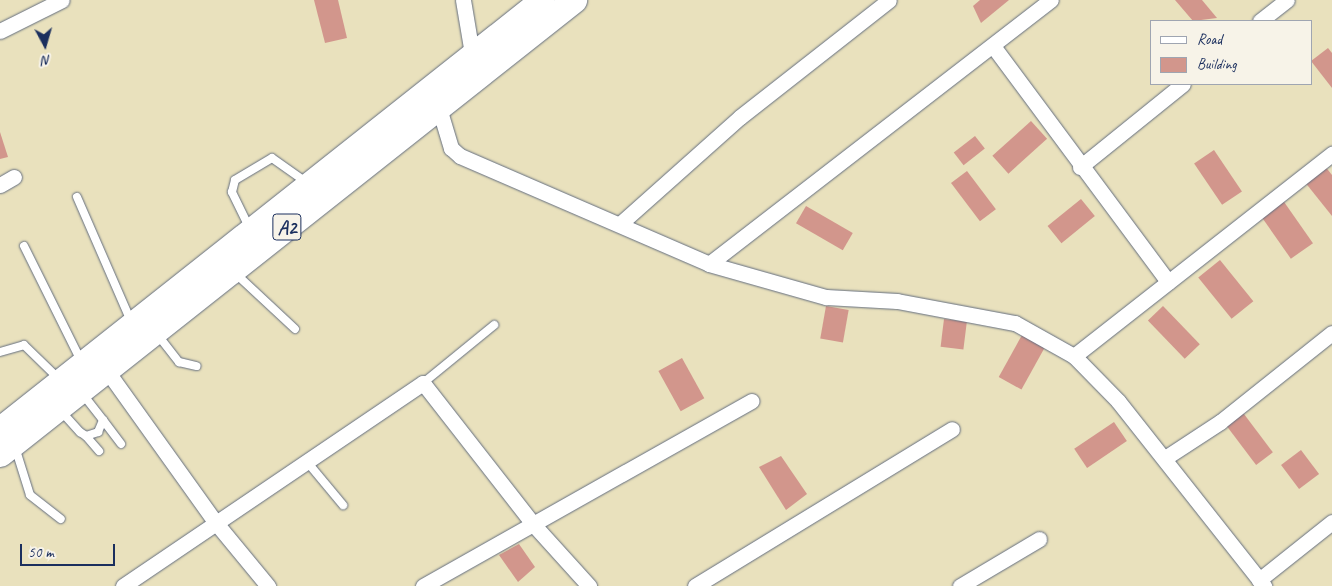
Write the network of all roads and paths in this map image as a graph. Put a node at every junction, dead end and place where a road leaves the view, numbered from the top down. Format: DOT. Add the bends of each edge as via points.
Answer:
graph roads {
  1 [pos="62,0"];
  2 [pos="463,0"];
  3 [pos="542,0"];
  4 [pos="574,0"];
  5 [pos="889,0"];
  6 [pos="1050,0"];
  7 [pos="1287,0"];
  8 [pos="1261,20"];
  9 [pos="0,31"];
  10 [pos="993,46"];
  11 [pos="472,54"];
  12 [pos="1182,85"];
  13 [pos="439,108"];
  14 [pos="1332,154"];
  15 [pos="1080,167"];
  16 [pos="14,177"];
  17 [pos="0,185"];
  18 [pos="310,185"];
  19 [pos="77,197"];
  20 [pos="621,223"];
  21 [pos="251,231"];
  22 [pos="24,246"];
  23 [pos="709,264"];
  24 [pos="231,270"];
  25 [pos="1168,282"];
  26 [pos="494,325"];
  27 [pos="143,327"];
  28 [pos="295,329"];
  29 [pos="1332,333"];
  30 [pos="0,352"];
  31 [pos="1074,356"];
  32 [pos="93,366"];
  33 [pos="197,366"];
  34 [pos="423,383"];
  35 [pos="70,385"];
  36 [pos="750,401"];
  37 [pos="58,407"];
  38 [pos="102,418"];
  39 [pos="952,429"];
  40 [pos="83,434"];
  41 [pos="4,442"];
  42 [pos="121,444"];
  43 [pos="98,451"];
  44 [pos="1165,458"];
  45 [pos="308,463"];
  46 [pos="344,504"];
  47 [pos="61,518"];
  48 [pos="1332,522"];
  49 [pos="216,523"];
  50 [pos="533,524"];
  51 [pos="1039,539"];
  52 [pos="1262,583"];
  53 [pos="123,586"];
  54 [pos="268,586"];
  55 [pos="423,586"];
  56 [pos="589,586"];
  57 [pos="695,586"];
  58 [pos="960,586"];
  1 -- 9 [label="street"];
  2 -- 11 [label="street"];
  3 -- 11 [label="highway, A2"];
  4 -- 13 [label="highway, A2"];
  5 -- 20 [label="street" via="740,117"];
  6 -- 10 [label="street"];
  7 -- 8 [label="street"];
  10 -- 15 [label="street"];
  10 -- 23 [label="street"];
  11 -- 18 [label="highway, A2"];
  12 -- 15 [label="street"];
  13 -- 20 [label="street" via="451,148 460,156"];
  13 -- 24 [label="highway, A2"];
  14 -- 25 [label="street"];
  15 -- 25 [label="street"];
  16 -- 17 [label="street"];
  18 -- 21 [label="highway, A2"];
  18 -- 21 [label="lane" via="272,158 235,180 232,192"];
  19 -- 27 [label="lane"];
  20 -- 23 [label="street"];
  21 -- 27 [label="highway, A2"];
  22 -- 32 [label="lane"];
  23 -- 31 [label="street" via="826,296 897,301 1015,323"];
  24 -- 27 [label="highway, A2"];
  24 -- 28 [label="lane"];
  25 -- 31 [label="street"];
  26 -- 34 [label="lane"];
  27 -- 32 [label="highway, A2"];
  27 -- 33 [label="lane" via="179,362"];
  29 -- 44 [label="street" via="1220,422"];
  30 -- 35 [label="lane" via="24,345"];
  31 -- 44 [label="street"];
  32 -- 35 [label="highway, A2"];
  32 -- 49 [label="street"];
  34 -- 45 [label="street"];
  34 -- 50 [label="street"];
  35 -- 37 [label="highway, A2"];
  35 -- 38 [label="lane"];
  35 -- 41 [label="highway, A2"];
  36 -- 50 [label="street"];
  37 -- 40 [label="lane"];
  37 -- 41 [label="highway, A2"];
  38 -- 40 [label="lane" via="98,432"];
  38 -- 42 [label="lane"];
  39 -- 57 [label="street"];
  40 -- 43 [label="lane"];
  41 -- 47 [label="lane" via="30,496"];
  44 -- 52 [label="street"];
  45 -- 46 [label="lane"];
  45 -- 49 [label="street"];
  48 -- 52 [label="street"];
  49 -- 53 [label="street"];
  49 -- 54 [label="street"];
  50 -- 55 [label="street"];
  50 -- 56 [label="street"];
  51 -- 58 [label="street"];
}
